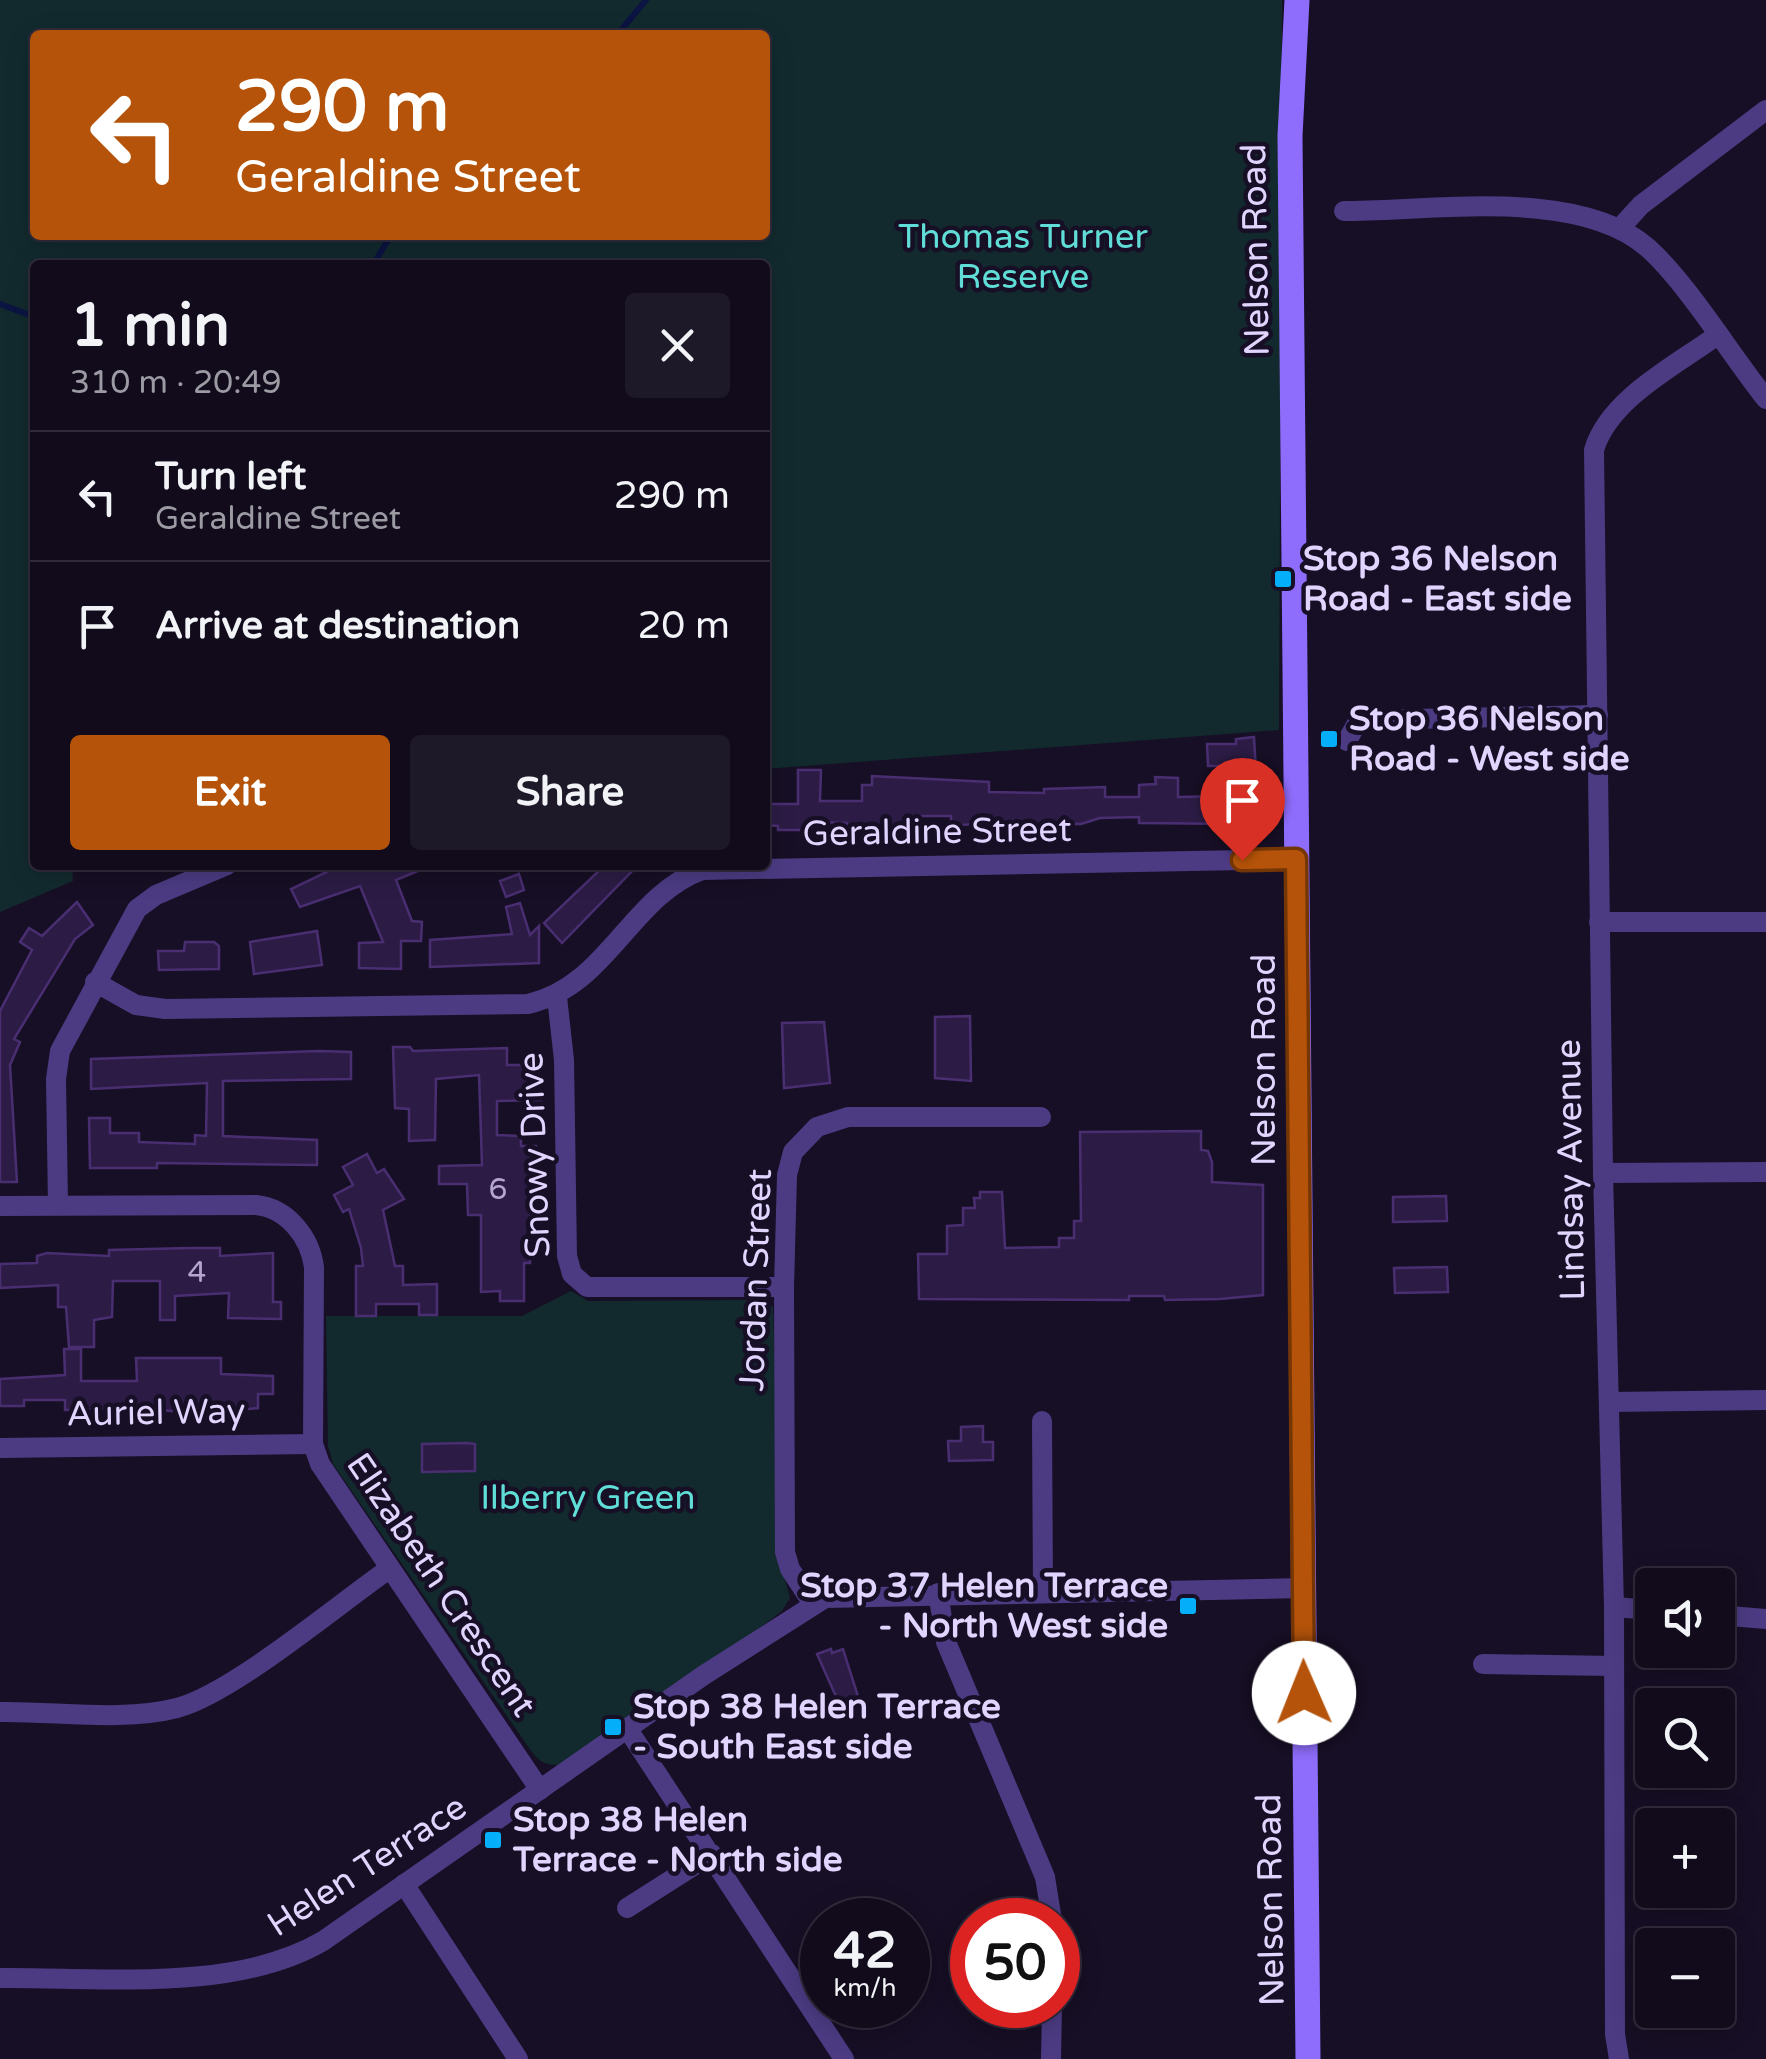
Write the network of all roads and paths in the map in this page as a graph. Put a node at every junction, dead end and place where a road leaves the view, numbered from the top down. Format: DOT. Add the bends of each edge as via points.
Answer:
graph roads {
  1 [pos="1297,0"];
  2 [pos="1766,110"];
  3 [pos="1344,211"];
  4 [pos="1620,228"];
  5 [pos="1716,336"];
  6 [pos="1766,398"];
  7 [pos="1598,715"];
  8 [pos="1346,741"];
  9 [pos="1296,859"];
  10 [pos="770,869"];
  11 [pos="216,870"];
  12 [pos="702,870"];
  13 [pos="1599,922"];
  14 [pos="1766,922"];
  15 [pos="95,982"];
  16 [pos="556,996"];
  17 [pos="1041,1116"];
  18 [pos="1766,1172"];
  19 [pos="1603,1173"];
  20 [pos="0,1206"];
  21 [pos="58,1206"];
  22 [pos="784,1287"];
  23 [pos="1766,1400"];
  24 [pos="1609,1402"];
  25 [pos="1042,1421"];
  26 [pos="314,1444"];
  27 [pos="0,1448"];
  28 [pos="388,1569"];
  29 [pos="1302,1588"];
  30 [pos="1043,1591"];
  31 [pos="938,1593"];
  32 [pos="813,1604"];
  33 [pos="1614,1608"];
  34 [pos="1635,1609"];
  35 [pos="1735,1616"];
  36 [pos="1766,1619"];
  37 [pos="1483,1664"];
  38 [pos="1614,1666"];
  39 [pos="0,1712"];
  40 [pos="627,1728"];
  41 [pos="540,1790"];
  42 [pos="712,1854"];
  43 [pos="404,1884"];
  44 [pos="1048,1898"];
  45 [pos="627,1908"];
  46 [pos="0,1978"];
  47 [pos="1052,2028"];
  48 [pos="518,2059"];
  49 [pos="844,2059"];
  50 [pos="1051,2059"];
  51 [pos="1308,2059"];
  52 [pos="1619,2059"];
  1 -- 9 [label="main road, Nelson Road" via="1290,136"];
  2 -- 4 [label="street"];
  3 -- 4 [label="street" via="1552,208"];
  4 -- 5 [label="street" via="1660,260"];
  5 -- 6 [label="street"];
  5 -- 7 [label="street, Lindsay Avenue" via="1622,406 1598,438 1592,477"];
  7 -- 8 [label="street" via="1366,720"];
  7 -- 13 [label="street, Lindsay Avenue"];
  9 -- 10 [label="street, Geraldine Street"];
  9 -- 29 [label="main road, Nelson Road"];
  11 -- 15 [label="street" via="143,904"];
  12 -- 16 [label="street, Geraldine Street" via="675,884 570,990"];
  13 -- 14 [label="street"];
  13 -- 19 [label="street, Lindsay Avenue"];
  15 -- 16 [label="street, Geraldine Street" via="136,1005 165,1009 517,1004"];
  15 -- 21 [label="street" via="57,1063"];
  16 -- 22 [label="street, Snowy Drive" via="564,1060 567,1256 575,1278 582,1286 606,1288"];
  17 -- 22 [label="street, Jordan Street" via="857,1116 808,1132 788,1166"];
  18 -- 19 [label="street"];
  19 -- 24 [label="street, Lindsay Avenue"];
  20 -- 21 [label="street"];
  21 -- 26 [label="street, Elizabeth Crescent" via="256,1205 276,1211 300,1231 314,1278"];
  22 -- 32 [label="street, Jordan Street" via="785,1552"];
  23 -- 24 [label="street"];
  24 -- 33 [label="street, Lindsay Avenue"];
  25 -- 30 [label="street"];
  26 -- 27 [label="street, Auriel Way"];
  26 -- 28 [label="street, Elizabeth Crescent" via="326,1476"];
  28 -- 39 [label="street" via="184,1706"];
  28 -- 41 [label="street, Elizabeth Crescent"];
  29 -- 30 [label="street, Helen Terrace"];
  29 -- 51 [label="main road, Nelson Road"];
  30 -- 31 [label="street, Helen Terrace"];
  31 -- 32 [label="street, Helen Terrace" via="843,1594"];
  31 -- 44 [label="street" via="946,1642"];
  32 -- 40 [label="street, Helen Terrace"];
  33 -- 34 [label="street"];
  33 -- 38 [label="street, Lindsay Avenue"];
  35 -- 36 [label="street"];
  37 -- 38 [label="street"];
  38 -- 52 [label="street, Lindsay Avenue"];
  40 -- 41 [label="street, Helen Terrace"];
  40 -- 42 [label="street"];
  41 -- 43 [label="street, Helen Terrace"];
  42 -- 45 [label="street"];
  42 -- 49 [label="street"];
  43 -- 46 [label="street, Helen Terrace" via="323,1942 262,1970"];
  43 -- 48 [label="street"];
  47 -- 50 [label="street"];
}
